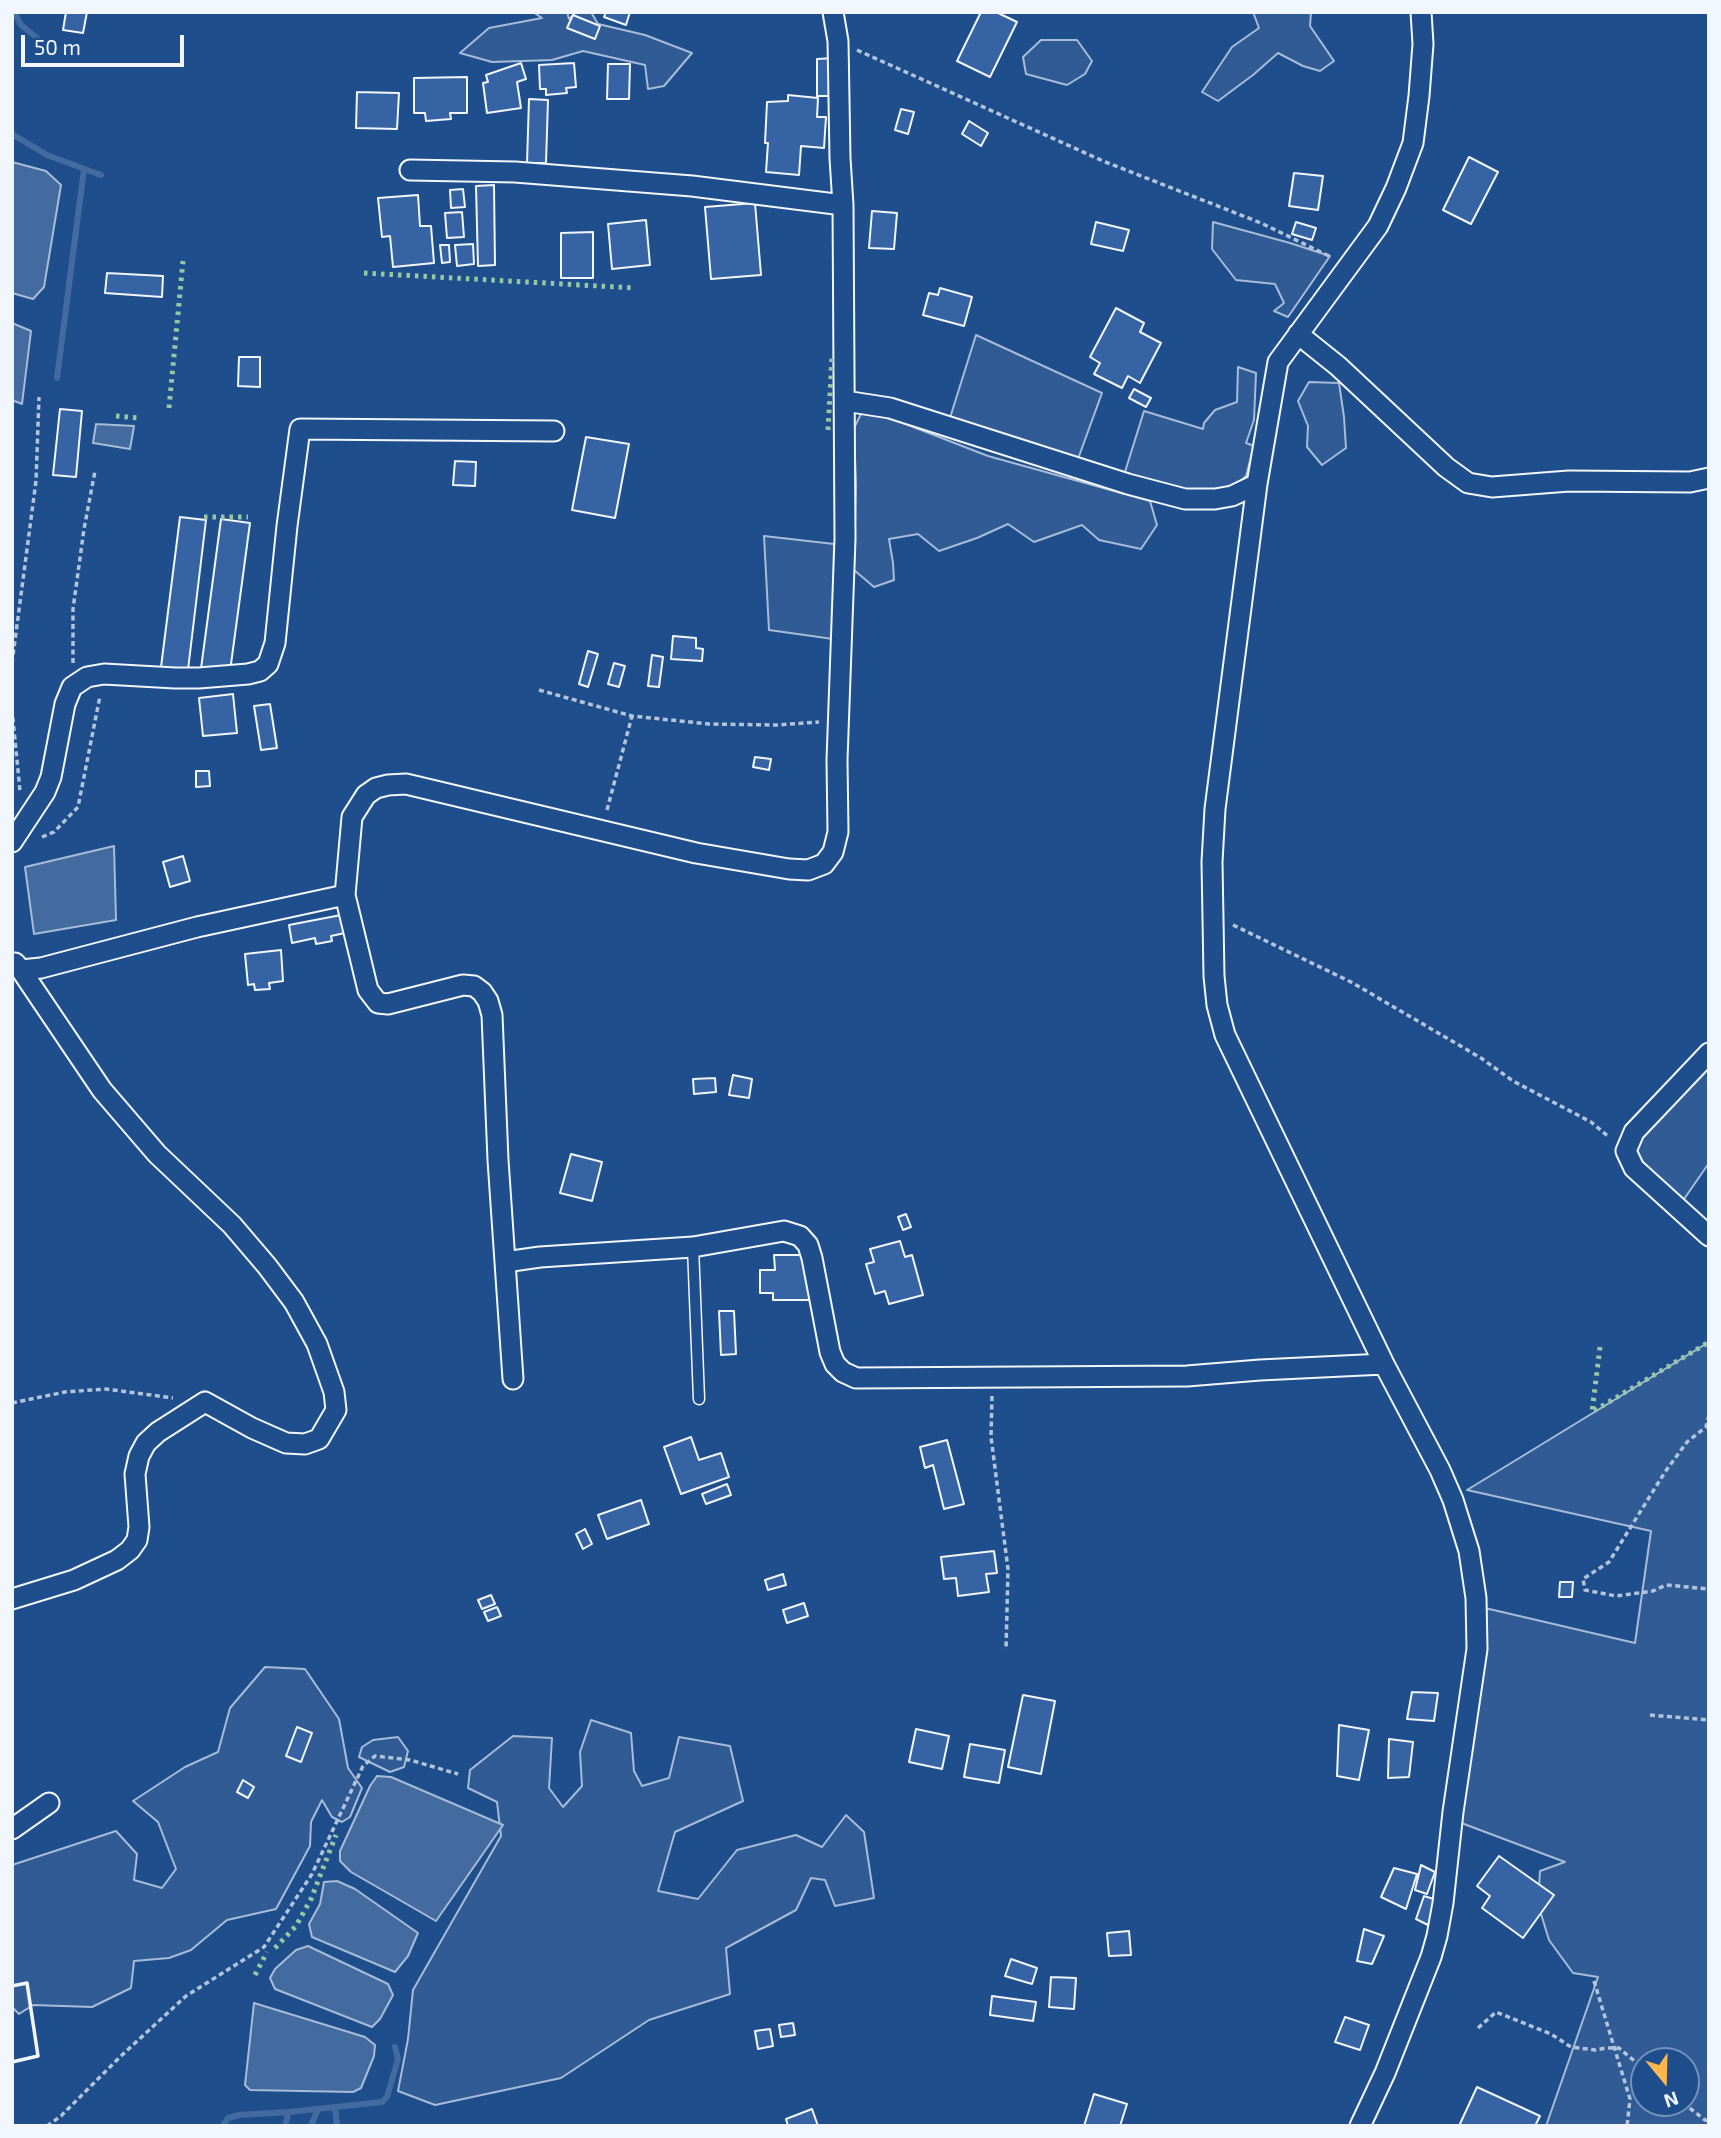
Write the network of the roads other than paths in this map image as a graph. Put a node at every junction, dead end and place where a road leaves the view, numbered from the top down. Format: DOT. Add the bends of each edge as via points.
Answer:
graph roads {
  1 [pos="833,12"];
  2 [pos="1421,12"];
  3 [pos="410,170"];
  4 [pos="843,205"];
  5 [pos="1298,334"];
  6 [pos="845,401"];
  7 [pos="554,431"];
  8 [pos="1709,478"];
  9 [pos="1257,484"];
  10 [pos="23,837"];
  11 [pos="345,895"];
  12 [pos="16,965"];
  13 [pos="1709,1053"];
  14 [pos="1709,1236"];
  15 [pos="693,1247"];
  16 [pos="506,1262"];
  17 [pos="1384,1364"];
  18 [pos="513,1379"];
  19 [pos="699,1399"];
  20 [pos="12,1600"];
  21 [pos="49,1803"];
  22 [pos="12,1829"];
  23 [pos="1360,2126"];
  1 -- 4 [label="street"];
  2 -- 5 [label="street" via="1423,44 1413,143 1396,188 1378,226"];
  3 -- 4 [label="street" via="515,172 692,186"];
  4 -- 6 [label="street"];
  5 -- 8 [label="street" via="1468,483 1492,487"];
  5 -- 9 [label="street" via="1278,362"];
  6 -- 9 [label="street" via="890,408 1185,499 1231,496"];
  6 -- 11 [label="street" via="838,832 824,864 808,870 789,869 696,853 406,784 388,785 366,795 352,817"];
  7 -- 10 [label="street" via="300,429 275,643 268,664 248,674 199,678 104,674 87,677 72,687 51,777"];
  9 -- 17 [label="street" via="1215,810 1212,915 1217,1005 1226,1034"];
  11 -- 12 [label="street" via="41,968"];
  11 -- 16 [label="street" via="368,990 378,1003 463,985 474,986 488,1001"];
  12 -- 20 [label="street" via="102,1090 157,1154 232,1225 294,1302 317,1344 336,1410 319,1439 286,1443 205,1402 158,1432 139,1456 135,1474 139,1528 130,1550 74,1580"];
  13 -- 14 [label="street" via="1634,1132 1626,1151 1634,1168"];
  15 -- 16 [label="street"];
  15 -- 17 [label="street" via="784,1231 800,1236 812,1258 830,1352 843,1373 856,1378 1187,1377"];
  15 -- 19 [label="lane"];
  16 -- 18 [label="street"];
  17 -- 23 [label="street" via="1453,1500 1469,1551 1477,1649 1437,1936"];
  21 -- 22 [label="street"];
}
